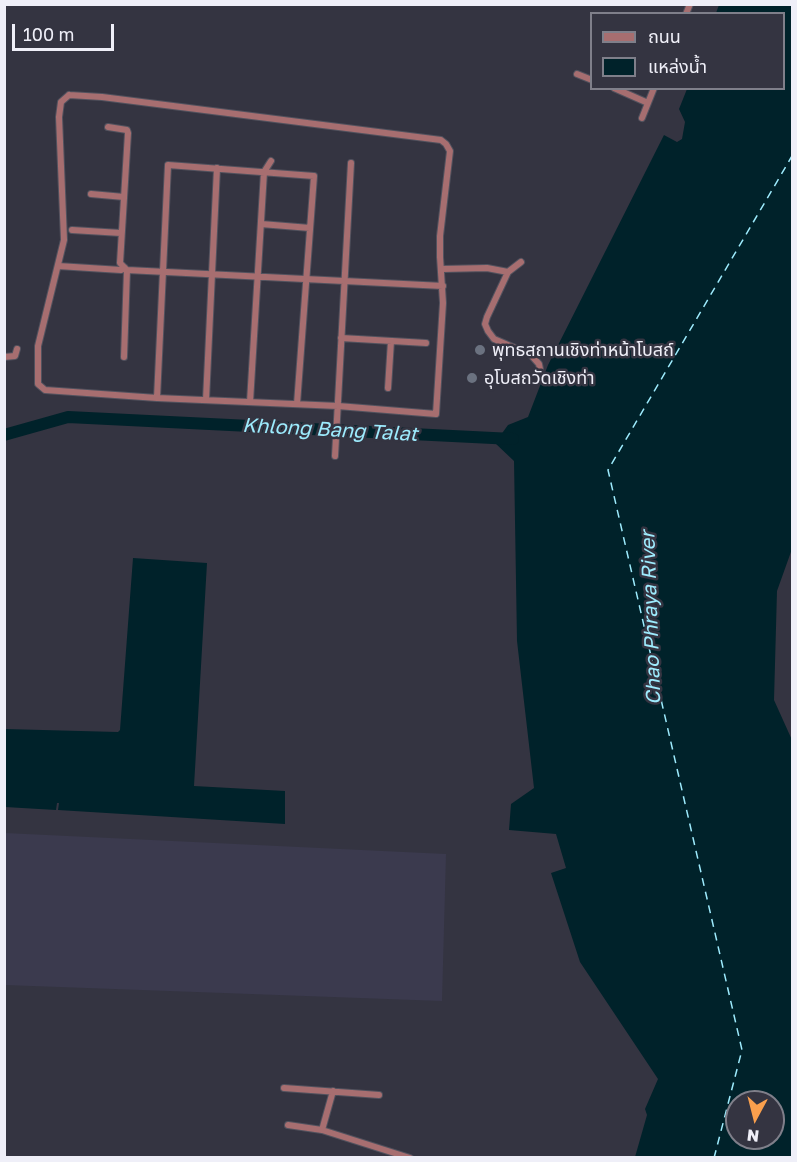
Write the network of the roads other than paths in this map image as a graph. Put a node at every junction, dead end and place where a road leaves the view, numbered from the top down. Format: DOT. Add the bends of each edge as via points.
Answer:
graph roads {
  1 [pos="577,74"];
  2 [pos="590,80"];
  3 [pos="619,90"];
  4 [pos="653,90"];
  5 [pos="648,103"];
  6 [pos="642,118"];
  7 [pos="108,127"];
  8 [pos="271,160"];
  9 [pos="351,163"];
  10 [pos="217,168"];
  11 [pos="264,172"];
  12 [pos="91,194"];
  13 [pos="124,197"];
  14 [pos="261,224"];
  15 [pos="310,228"];
  16 [pos="72,230"];
  17 [pos="121,233"];
  18 [pos="521,262"];
  19 [pos="58,266"];
  20 [pos="126,269"];
  21 [pos="442,269"];
  22 [pos="162,272"];
  23 [pos="508,272"];
  24 [pos="211,274"];
  25 [pos="257,277"];
  26 [pos="306,280"];
  27 [pos="345,282"];
  28 [pos="443,286"];
  29 [pos="341,338"];
  30 [pos="391,341"];
  31 [pos="426,343"];
  32 [pos="17,349"];
  33 [pos="4,357"];
  34 [pos="124,357"];
  35 [pos="540,369"];
  36 [pos="388,388"];
  37 [pos="157,398"];
  38 [pos="206,400"];
  39 [pos="250,402"];
  40 [pos="297,404"];
  41 [pos="338,406"];
  42 [pos="336,456"];
  43 [pos="284,1088"];
  44 [pos="333,1091"];
  45 [pos="379,1095"];
  46 [pos="288,1125"];
  47 [pos="322,1130"];
  48 [pos="406,1157"];
  1 -- 2 [label="street"];
  3 -- 5 [label="street"];
  4 -- 5 [label="street"];
  5 -- 6 [label="street"];
  7 -- 13 [label="street" via="128,131"];
  8 -- 11 [label="street"];
  9 -- 27 [label="street"];
  10 -- 11 [label="street"];
  10 -- 22 [label="street" via="167,165"];
  10 -- 24 [label="street"];
  11 -- 14 [label="street"];
  11 -- 15 [label="street" via="314,176"];
  12 -- 13 [label="street"];
  13 -- 17 [label="street"];
  14 -- 15 [label="street"];
  14 -- 25 [label="street"];
  15 -- 26 [label="street"];
  16 -- 17 [label="street"];
  17 -- 20 [label="street" via="120,262"];
  18 -- 23 [label="street"];
  19 -- 20 [label="street"];
  19 -- 21 [label="street" via="64,240 59,117 61,102 69,95 441,140 450,151 440,236"];
  19 -- 37 [label="street" via="39,346 38,384 45,390"];
  20 -- 22 [label="street"];
  20 -- 34 [label="street"];
  21 -- 23 [label="street" via="487,268"];
  21 -- 28 [label="street"];
  22 -- 24 [label="street"];
  22 -- 37 [label="street"];
  23 -- 35 [label="street" via="485,324 494,339 531,355"];
  24 -- 25 [label="street"];
  24 -- 38 [label="street"];
  25 -- 26 [label="street"];
  25 -- 39 [label="street"];
  26 -- 27 [label="street"];
  26 -- 40 [label="street"];
  27 -- 28 [label="street"];
  27 -- 29 [label="street"];
  28 -- 41 [label="street" via="436,414"];
  29 -- 30 [label="street"];
  29 -- 41 [label="street"];
  30 -- 31 [label="street"];
  30 -- 36 [label="street"];
  32 -- 33 [label="street" via="15,356"];
  37 -- 38 [label="street"];
  38 -- 39 [label="street"];
  39 -- 40 [label="street"];
  40 -- 41 [label="street"];
  41 -- 42 [label="street"];
  43 -- 44 [label="street"];
  44 -- 45 [label="street"];
  44 -- 47 [label="street"];
  46 -- 47 [label="street"];
  47 -- 48 [label="street"];
}
